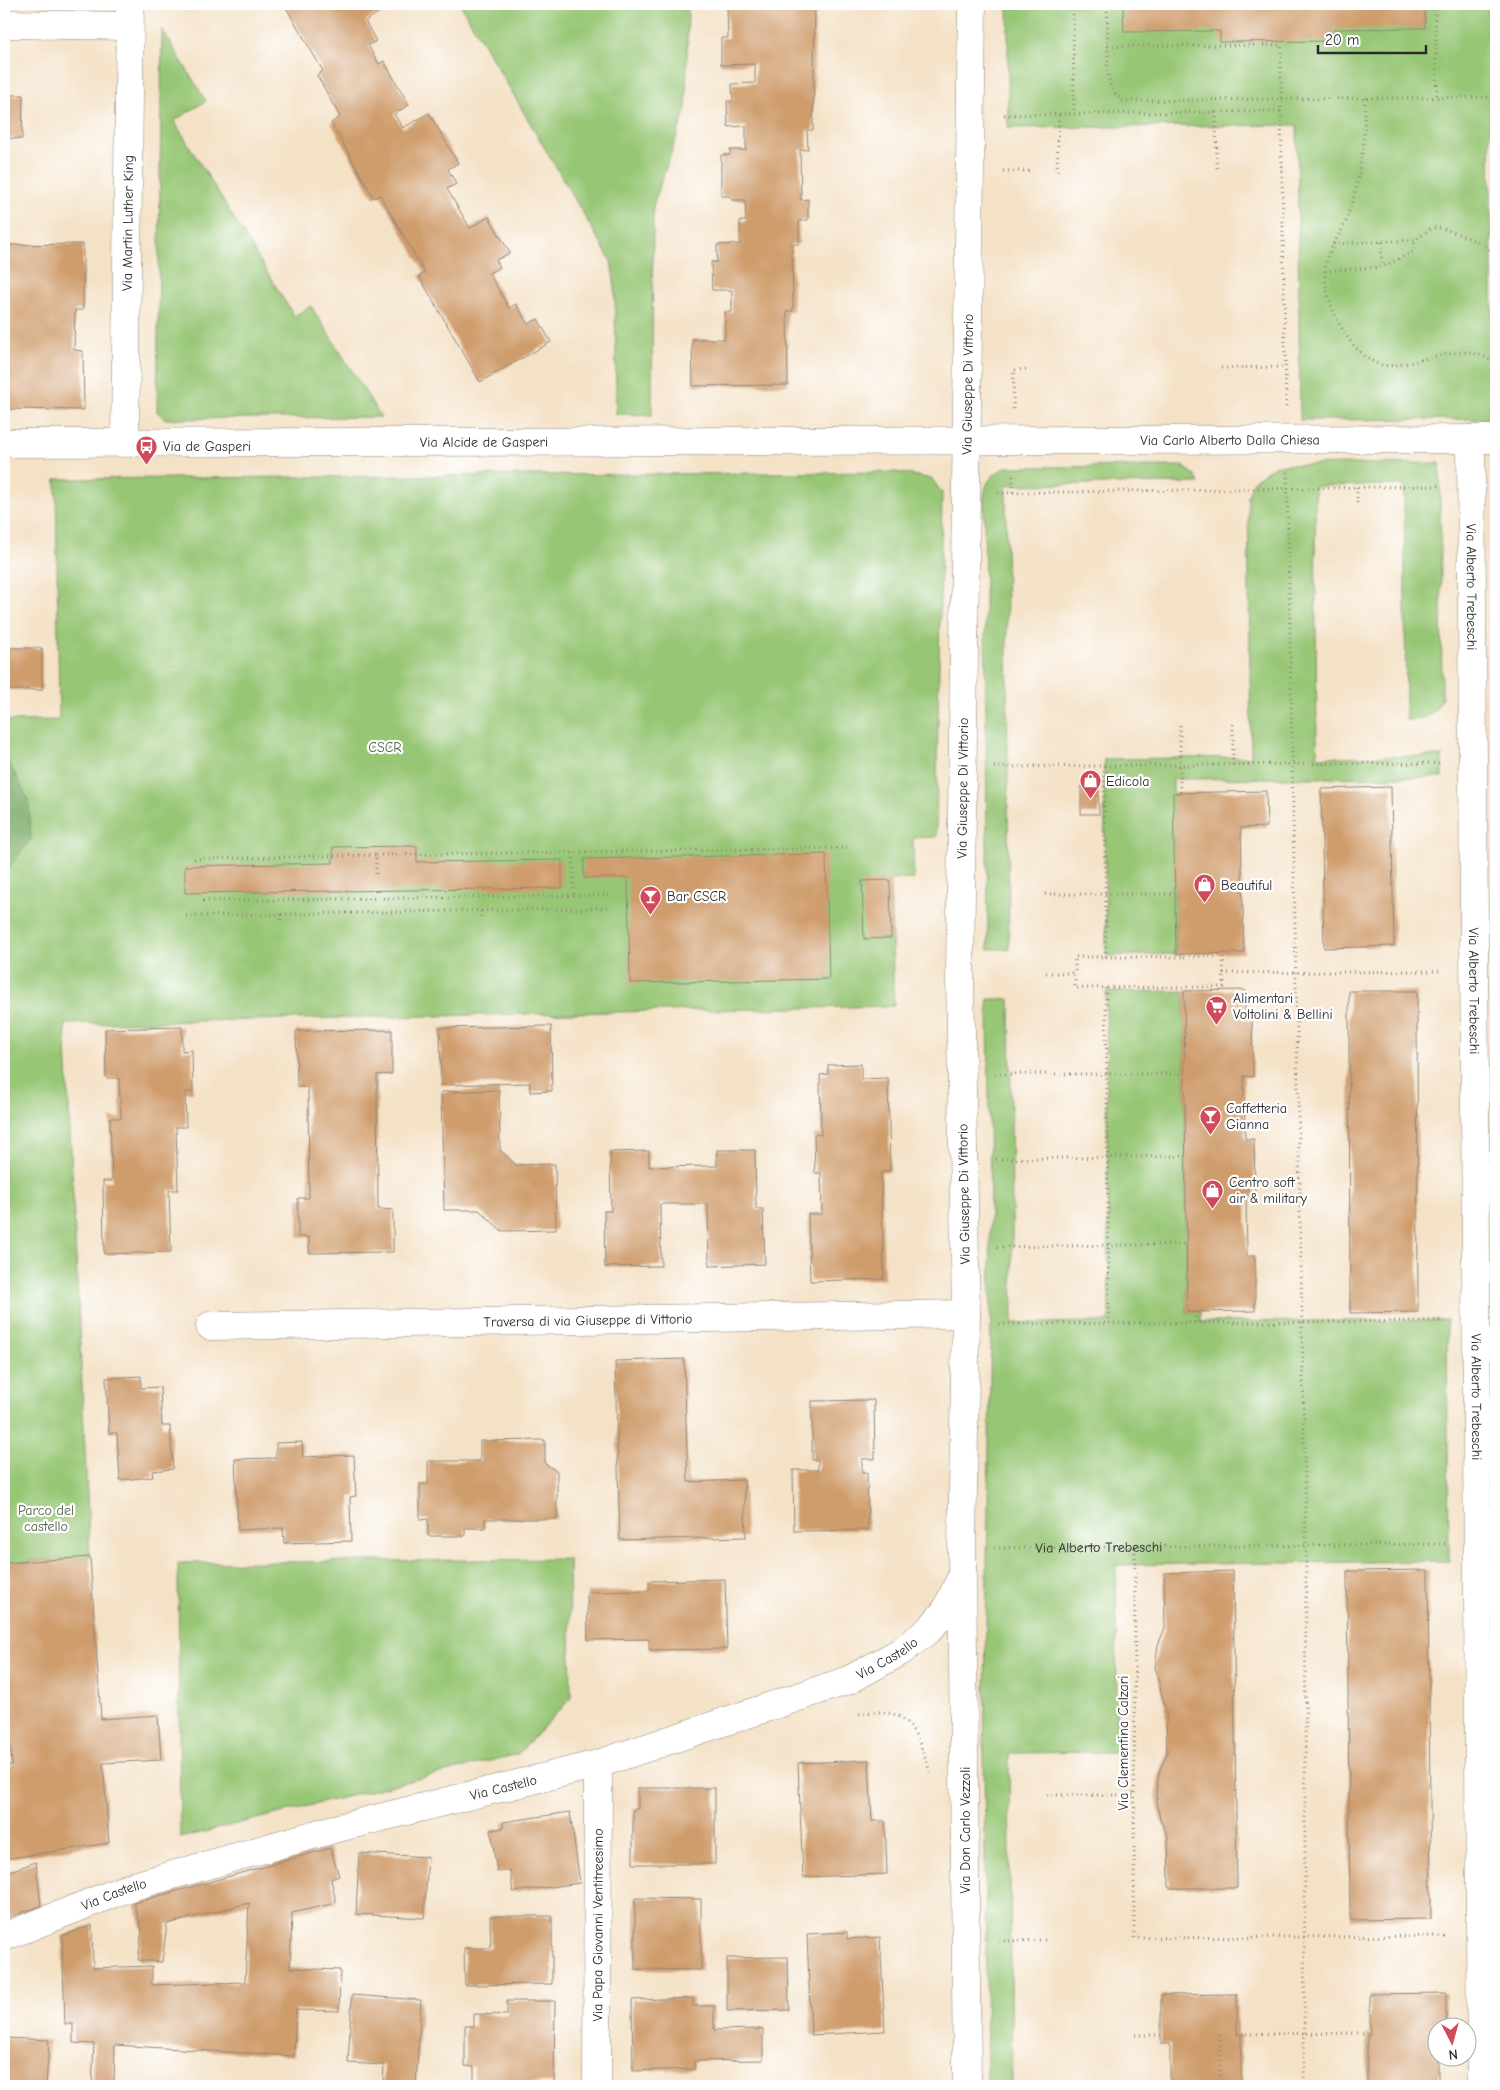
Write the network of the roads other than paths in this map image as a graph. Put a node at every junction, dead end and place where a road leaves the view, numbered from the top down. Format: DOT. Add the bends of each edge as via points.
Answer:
graph roads {
  1 [pos="972,4"];
  2 [pos="130,15"];
  3 [pos="4,24"];
  4 [pos="1484,439"];
  5 [pos="965,442"];
  6 [pos="4,443"];
  7 [pos="125,443"];
  8 [pos="1481,964"];
  9 [pos="966,1319"];
  10 [pos="210,1326"];
  11 [pos="1486,1349"];
  12 [pos="963,1561"];
  13 [pos="1487,1738"];
  14 [pos="598,1764"];
  15 [pos="4,1937"];
  16 [pos="597,2086"];
  17 [pos="967,2086"];
  18 [pos="1481,2086"];
  1 -- 5 [label="street, Via Giuseppe Di Vittorio"];
  2 -- 3 [label="street"];
  2 -- 7 [label="street, Via Martin Luther King"];
  4 -- 5 [label="street, Via Carlo Alberto Dalla Chiesa"];
  4 -- 8 [label="street, Via Alberto Trebeschi" via="1471,485 1472,763"];
  5 -- 7 [label="street, Via Alcide de Gasperi"];
  5 -- 9 [label="street, Via Giuseppe Di Vittorio" via="962,1074"];
  6 -- 7 [label="street, Via Alcide de Gasperi"];
  8 -- 11 [label="street, Via Alberto Trebeschi" via="1476,1320"];
  9 -- 10 [label="street, Traversa di via Giuseppe di Vittorio"];
  9 -- 12 [label="street, Via Giuseppe Di Vittorio"];
  11 -- 13 [label="street, Via Alberto Trebeschi" via="1476,1544"];
  12 -- 14 [label="street, Via Castello" via="946,1610 929,1630 900,1652 849,1680"];
  12 -- 17 [label="street, Via Don Carlo Vezzoli"];
  13 -- 18 [label="street, Via Alberto Trebeschi" via="1479,1935"];
  14 -- 15 [label="street, Via Castello" via="334,1829 128,1888"];
  14 -- 16 [label="street, Via Papa Giovanni Ventitreesimo"];
}
